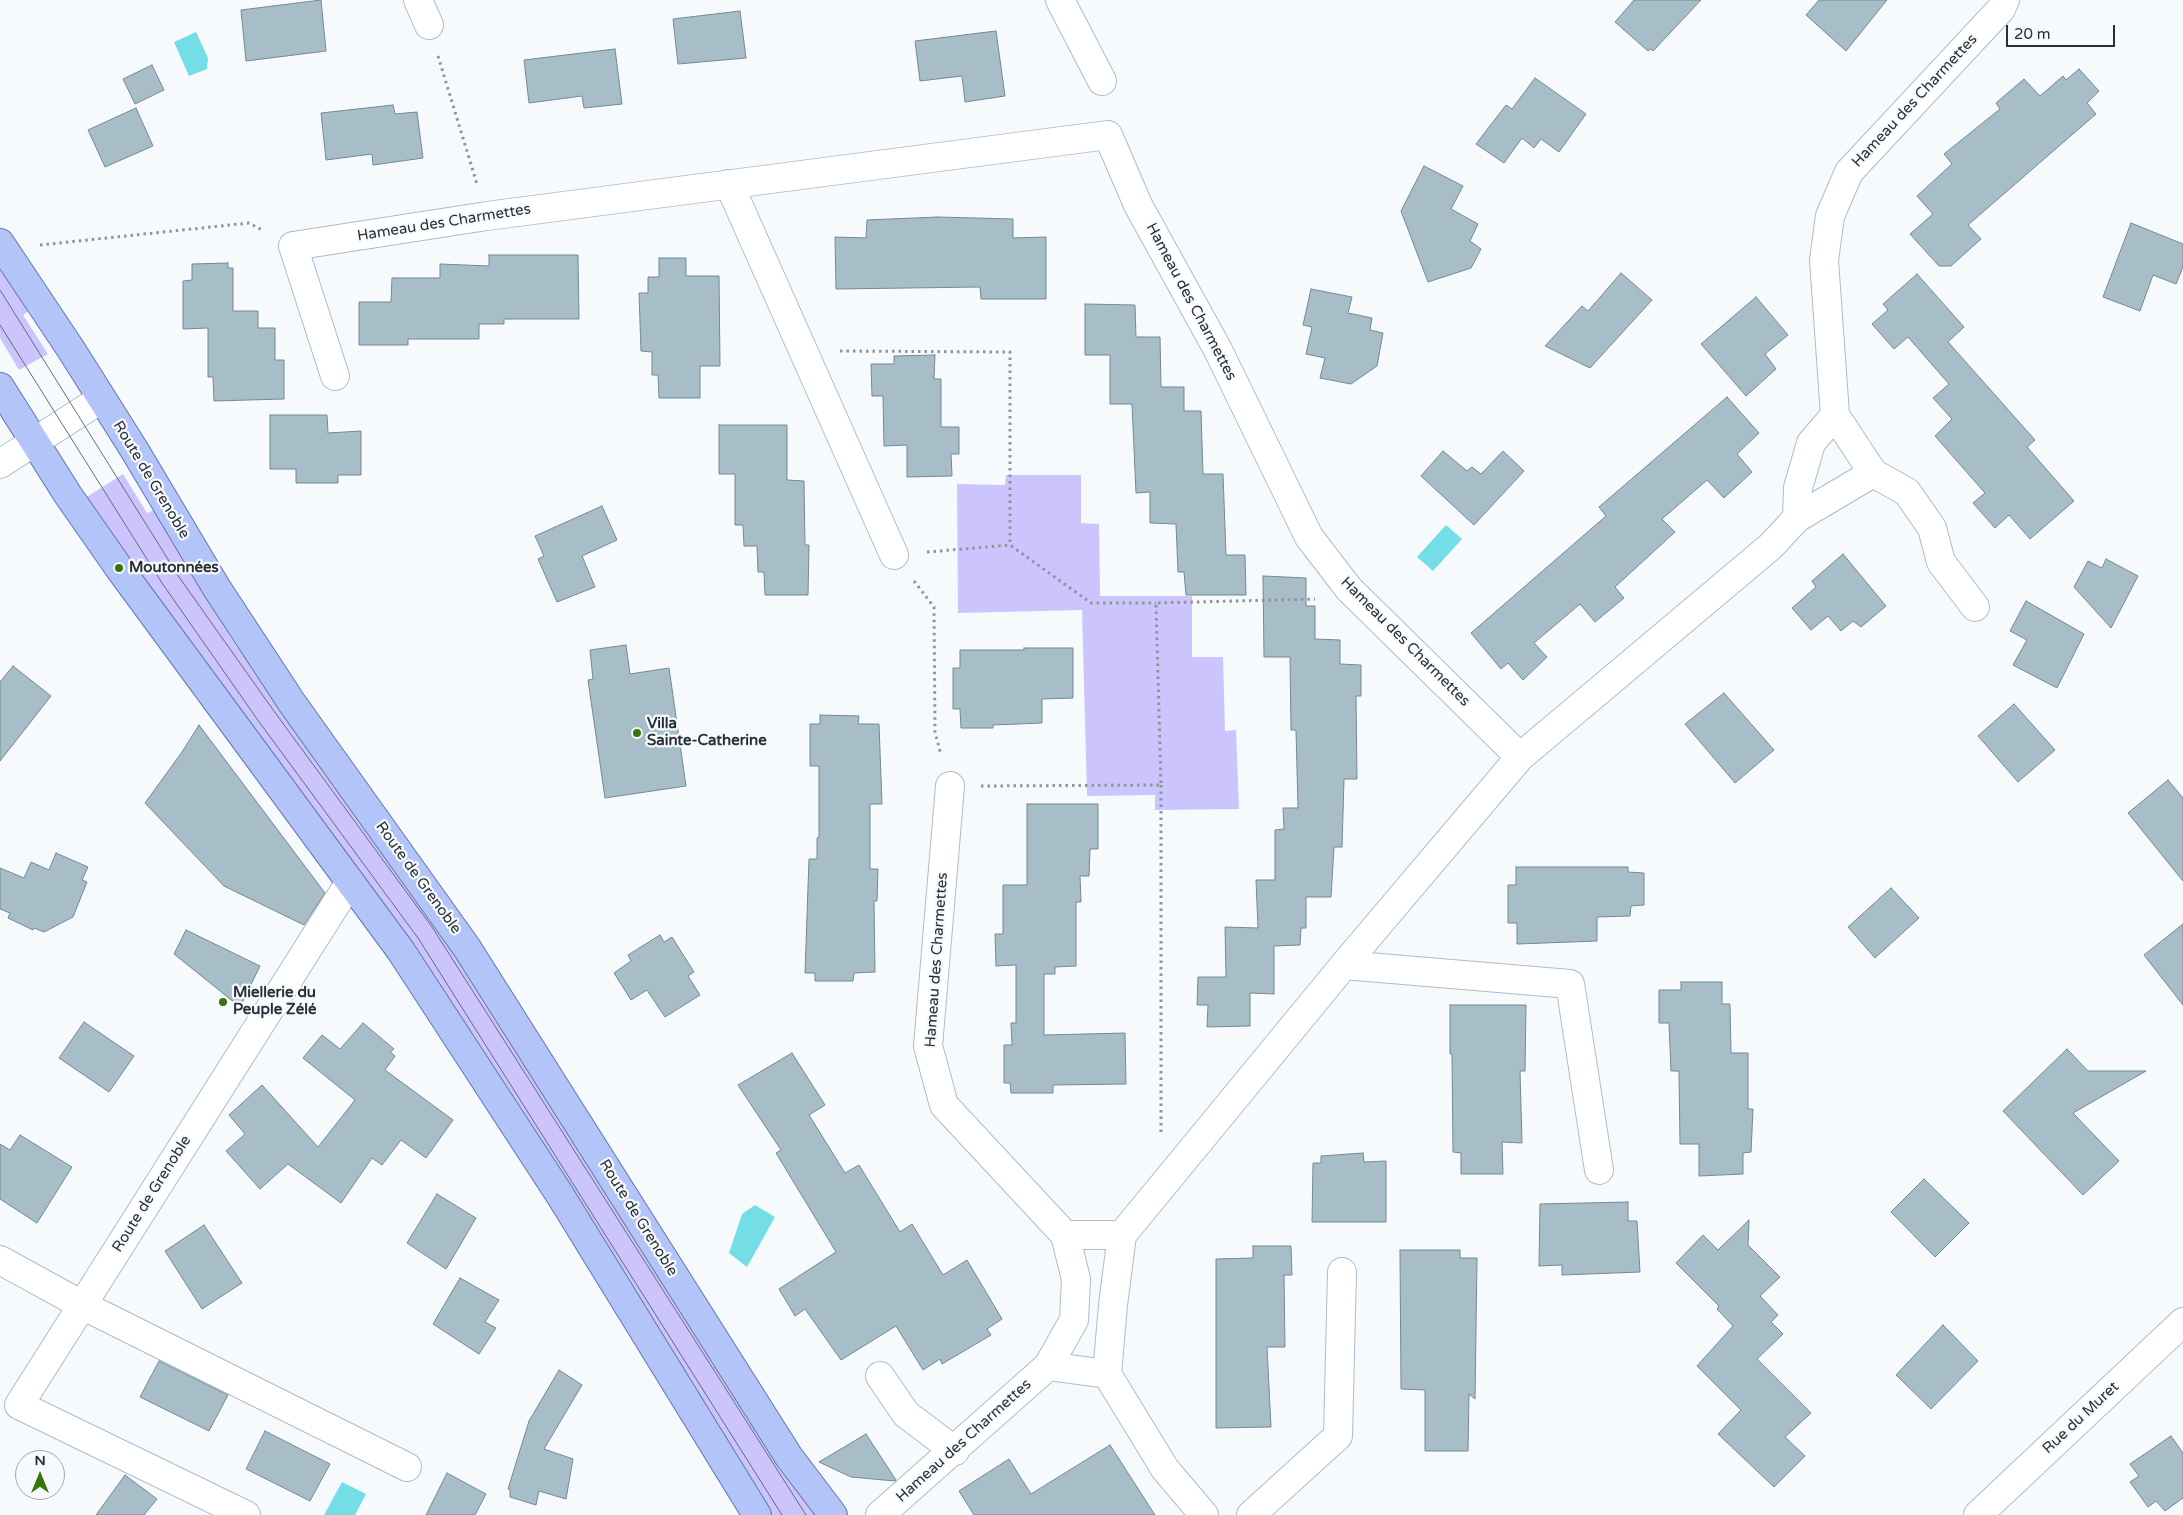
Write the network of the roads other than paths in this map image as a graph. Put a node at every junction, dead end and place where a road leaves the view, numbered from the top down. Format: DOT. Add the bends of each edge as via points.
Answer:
graph roads {
  1 [pos="418,0"];
  2 [pos="1060,0"];
  3 [pos="2005,0"];
  4 [pos="429,25"];
  5 [pos="1102,81"];
  6 [pos="729,184"];
  7 [pos="3,247"];
  8 [pos="335,376"];
  9 [pos="0,387"];
  10 [pos="101,399"];
  11 [pos="1835,415"];
  12 [pos="34,442"];
  13 [pos="0,464"];
  14 [pos="1873,473"];
  15 [pos="1797,518"];
  16 [pos="894,555"];
  17 [pos="1975,607"];
  18 [pos="1520,757"];
  19 [pos="950,786"];
  20 [pos="350,882"];
  21 [pos="1344,965"];
  22 [pos="1599,1170"];
  23 [pos="1065,1235"];
  24 [pos="1122,1235"];
  25 [pos="0,1260"];
  26 [pos="1342,1272"];
  27 [pos="82,1305"];
  28 [pos="2183,1322"];
  29 [pos="1048,1366"];
  30 [pos="1107,1374"];
  31 [pos="880,1376"];
  32 [pos="955,1450"];
  33 [pos="406,1467"];
  34 [pos="906,1506"];
  35 [pos="246,1515"];
  36 [pos="757,1515"];
  37 [pos="834,1515"];
  38 [pos="880,1515"];
  39 [pos="1204,1515"];
  40 [pos="1251,1515"];
  41 [pos="1978,1515"];
  1 -- 4 [label="street"];
  2 -- 5 [label="street"];
  3 -- 11 [label="street, Hameau des Charmettes" via="2001,9 1849,172 1830,216 1824,260"];
  6 -- 8 [label="street, Hameau des Charmettes" via="293,246"];
  6 -- 16 [label="street"];
  6 -- 18 [label="street, Hameau des Charmettes" via="1108,136 1138,205 1218,350 1308,537 1350,589"];
  7 -- 10 [label="main road, Route de Grenoble"];
  9 -- 12 [label="main road"];
  10 -- 12 [label="street"];
  10 -- 37 [label="main road, Route de Grenoble" via="216,588 292,703 468,948 789,1456"];
  11 -- 14 [label="street, Hameau des Charmettes"];
  11 -- 15 [label="street" via="1811,443 1798,488"];
  12 -- 13 [label="street"];
  12 -- 20 [label="main road" via="119,568"];
  14 -- 15 [label="street"];
  14 -- 17 [label="street, Hameau des Charmettes" via="1907,492 1932,528 1940,562"];
  15 -- 18 [label="street" via="1771,546"];
  18 -- 21 [label="street"];
  19 -- 23 [label="street, Hameau des Charmettes" via="928,1046 944,1105"];
  20 -- 27 [label="street, Route de Grenoble"];
  20 -- 36 [label="main road" via="401,951 560,1195"];
  21 -- 22 [label="street" via="1570,984"];
  21 -- 24 [label="street"];
  23 -- 24 [label="street"];
  23 -- 29 [label="street, Hameau des Charmettes" via="1076,1279 1074,1320"];
  24 -- 30 [label="street"];
  25 -- 27 [label="street"];
  26 -- 40 [label="street" via="1338,1436"];
  27 -- 33 [label="street"];
  27 -- 35 [label="street, Route de Grenoble" via="19,1405"];
  28 -- 41 [label="street, Rue du Muret"];
  29 -- 30 [label="street"];
  29 -- 32 [label="street, Hameau des Charmettes"];
  30 -- 39 [label="street" via="1166,1469"];
  31 -- 32 [label="street" via="906,1414"];
  32 -- 34 [label="street, Hameau des Charmettes"];
  34 -- 38 [label="street, Hameau des Charmettes"];
}
